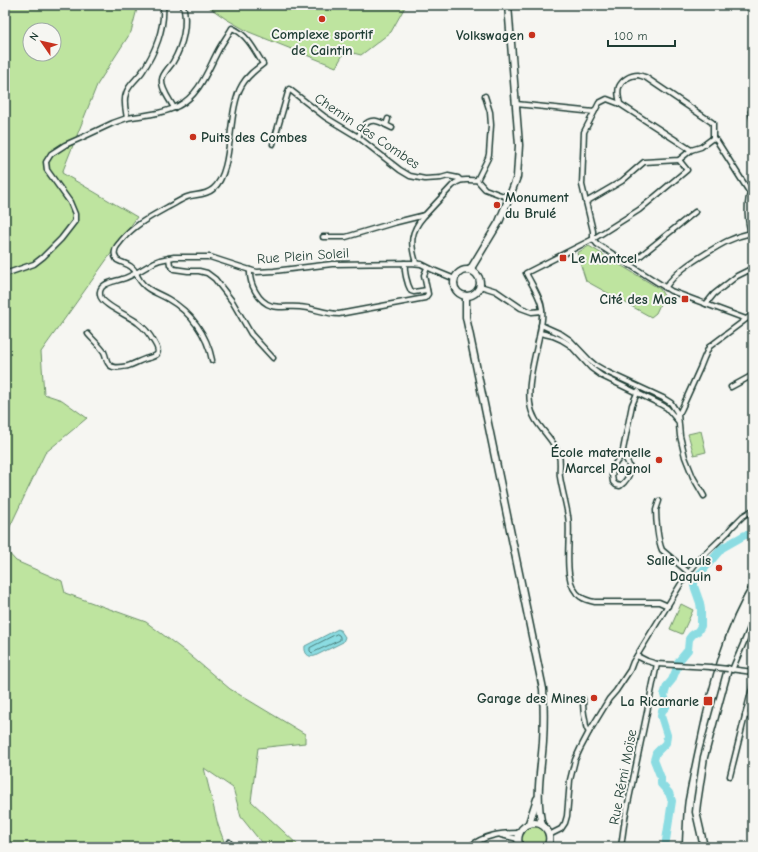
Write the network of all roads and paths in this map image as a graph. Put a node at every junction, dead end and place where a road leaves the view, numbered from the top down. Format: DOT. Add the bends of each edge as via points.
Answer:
graph roads {
  1 [pos="163,5"];
  2 [pos="183,5"];
  3 [pos="508,5"];
  4 [pos="748,5"];
  5 [pos="753,14"];
  6 [pos="485,96"];
  7 [pos="516,104"];
  8 [pos="620,104"];
  9 [pos="174,108"];
  10 [pos="594,112"];
  11 [pos="752,112"];
  12 [pos="127,118"];
  13 [pos="388,119"];
  14 [pos="753,120"];
  15 [pos="386,125"];
  16 [pos="392,128"];
  17 [pos="358,137"];
  18 [pos="713,138"];
  19 [pos="273,144"];
  20 [pos="691,150"];
  21 [pos="679,160"];
  22 [pos="460,180"];
  23 [pos="477,180"];
  24 [pos="509,198"];
  25 [pos="586,202"];
  26 [pos="695,212"];
  27 [pos="425,215"];
  28 [pos="751,233"];
  29 [pos="323,237"];
  30 [pos="592,239"];
  31 [pos="753,244"];
  32 [pos="169,258"];
  33 [pos="405,263"];
  34 [pos="416,263"];
  35 [pos="629,265"];
  36 [pos="427,268"];
  37 [pos="753,268"];
  38 [pos="250,270"];
  39 [pos="470,270"];
  40 [pos="136,273"];
  41 [pos="5,274"];
  42 [pos="455,279"];
  43 [pos="480,286"];
  44 [pos="665,288"];
  45 [pos="427,290"];
  46 [pos="466,296"];
  47 [pos="706,304"];
  48 [pos="542,311"];
  49 [pos="753,314"];
  50 [pos="746,319"];
  51 [pos="541,325"];
  52 [pos="540,333"];
  53 [pos="88,334"];
  54 [pos="273,358"];
  55 [pos="212,360"];
  56 [pos="753,375"];
  57 [pos="640,387"];
  58 [pos="731,387"];
  59 [pos="637,393"];
  60 [pos="676,415"];
  61 [pos="622,455"];
  62 [pos="704,496"];
  63 [pos="659,500"];
  64 [pos="753,510"];
  65 [pos="688,572"];
  66 [pos="668,606"];
  67 [pos="753,621"];
  68 [pos="637,656"];
  69 [pos="657,664"];
  70 [pos="730,669"];
  71 [pos="753,672"];
  72 [pos="753,684"];
  73 [pos="582,699"];
  74 [pos="746,715"];
  75 [pos="753,717"];
  76 [pos="589,732"];
  77 [pos="730,776"];
  78 [pos="538,794"];
  79 [pos="529,824"];
  80 [pos="542,825"];
  81 [pos="549,835"];
  82 [pos="519,836"];
  83 [pos="229,842"];
  84 [pos="232,847"];
  85 [pos="469,847"];
  86 [pos="520,847"];
  87 [pos="547,847"];
  88 [pos="621,847"];
  89 [pos="704,847"];
  1 -- 12 [label="street" via="162,25 153,53 126,92"];
  2 -- 9 [label="street" via="185,24 182,42 162,81"];
  3 -- 7 [label="main road"];
  4 -- 5 [label="street"];
  6 -- 23 [label="street" via="491,126 489,154"];
  7 -- 10 [label="street"];
  7 -- 24 [label="main road" via="519,151 517,177"];
  8 -- 10 [label="street" via="607,99 599,103"];
  8 -- 18 [label="street" via="618,95 623,80 638,75 644,77 713,123"];
  8 -- 20 [label="street"];
  9 -- 12 [label="street"];
  9 -- 40 [label="street" via="187,101 198,89 232,28 242,34 263,64 247,78 238,92 226,166 220,181 211,191 185,198 141,222 125,236 115,249 114,255 117,260 130,265"];
  10 -- 25 [label="street" via="584,132 582,185"];
  11 -- 14 [label="street"];
  12 -- 41 [label="street" via="65,145 51,154 46,162 47,170 70,202 75,222 34,264"];
  13 -- 15 [label="street"];
  15 -- 16 [label="street"];
  15 -- 17 [label="street" via="371,121 364,125"];
  17 -- 19 [label="street, Chemin des Combes" via="325,117 289,89"];
  17 -- 22 [label="street, Chemin des Combes" via="410,176 425,179 448,176"];
  18 -- 20 [label="street" via="701,147"];
  18 -- 28 [label="street" via="750,193 747,211"];
  20 -- 21 [label="street"];
  21 -- 25 [label="street" via="644,162 622,181"];
  21 -- 30 [label="street" via="687,170 639,210"];
  22 -- 23 [label="street, Chemin des Combes"];
  22 -- 27 [label="street"];
  23 -- 24 [label="street" via="485,189"];
  24 -- 39 [label="main road" via="499,222"];
  25 -- 30 [label="street" via="593,231"];
  26 -- 35 [label="street"];
  27 -- 29 [label="street" via="346,237"];
  27 -- 34 [label="street" via="412,235"];
  28 -- 31 [label="street"];
  28 -- 44 [label="street" via="727,240 684,267"];
  30 -- 35 [label="street"];
  30 -- 48 [label="street" via="526,273 541,303"];
  32 -- 38 [label="street, Rue Plein Soleil" via="210,257"];
  32 -- 40 [label="street, Rue Plein Soleil" via="155,262"];
  32 -- 54 [label="street" via="174,269 199,271 215,279 232,301 251,334"];
  33 -- 34 [label="street, Rue Plein Soleil"];
  33 -- 38 [label="street, Rue Plein Soleil" via="332,264 257,272"];
  33 -- 45 [label="street" via="411,291"];
  34 -- 36 [label="street, Rue Plein Soleil"];
  35 -- 44 [label="street"];
  36 -- 42 [label="street, Rue Plein Soleil"];
  36 -- 45 [label="street" via="424,275"];
  37 -- 47 [label="street" via="737,276 714,294"];
  38 -- 45 [label="street" via="253,287 268,304 330,314 425,298"];
  39 -- 42 [label="main road" via="465,270"];
  39 -- 43 [label="main road" via="479,278"];
  40 -- 53 [label="street, Rue Plein Soleil" via="104,285 100,298 143,327 158,348 156,356 128,366 114,367 108,364 103,350"];
  40 -- 55 [label="street" via="143,285 182,308 192,319 206,342"];
  42 -- 46 [label="main road" via="454,285 457,290"];
  43 -- 46 [label="main road" via="475,294"];
  43 -- 48 [label="street" via="496,291 521,308 532,312"];
  44 -- 47 [label="street"];
  46 -- 78 [label="main road" via="466,317 543,689 544,721"];
  47 -- 50 [label="street"];
  48 -- 51 [label="street"];
  49 -- 50 [label="street"];
  50 -- 60 [label="street" via="709,347 682,408"];
  51 -- 52 [label="street"];
  51 -- 57 [label="street" via="570,340 595,365"];
  52 -- 59 [label="street" via="553,336 570,345 602,376"];
  52 -- 66 [label="street" via="529,401 536,421 559,456 568,517 569,576 573,589 586,601 659,602"];
  56 -- 58 [label="street"];
  57 -- 59 [label="street"];
  57 -- 60 [label="street" via="671,403"];
  59 -- 60 [label="street"];
  59 -- 61 [label="street" via="632,405"];
  60 -- 62 [label="street" via="685,457"];
  61 -- 61 [label="street" via="615,464 612,475 613,482 620,486 629,476 629,464"];
  63 -- 65 [label="street" via="656,510 662,550"];
  64 -- 65 [label="street" via="698,559"];
  65 -- 66 [label="street"];
  66 -- 68 [label="street"];
  67 -- 70 [label="street"];
  68 -- 69 [label="street"];
  68 -- 76 [label="street"];
  69 -- 70 [label="street, bridge"];
  69 -- 88 [label="street, Rue Rémi Moïse"];
  70 -- 71 [label="street"];
  70 -- 89 [label="main road" via="704,756 697,803 696,812"];
  72 -- 74 [label="street"];
  73 -- 76 [label="street" via="583,715"];
  74 -- 75 [label="street"];
  74 -- 77 [label="street"];
  76 -- 81 [label="street" via="572,771 565,823 561,829"];
  78 -- 79 [label="main road"];
  78 -- 80 [label="main road"];
  79 -- 80 [label="main road"];
  79 -- 82 [label="main road"];
  80 -- 81 [label="main road"];
  81 -- 87 [label="main road"];
  82 -- 85 [label="street" via="509,833 485,837"];
  82 -- 86 [label="main road"];
  83 -- 84 [label="street"];
}
